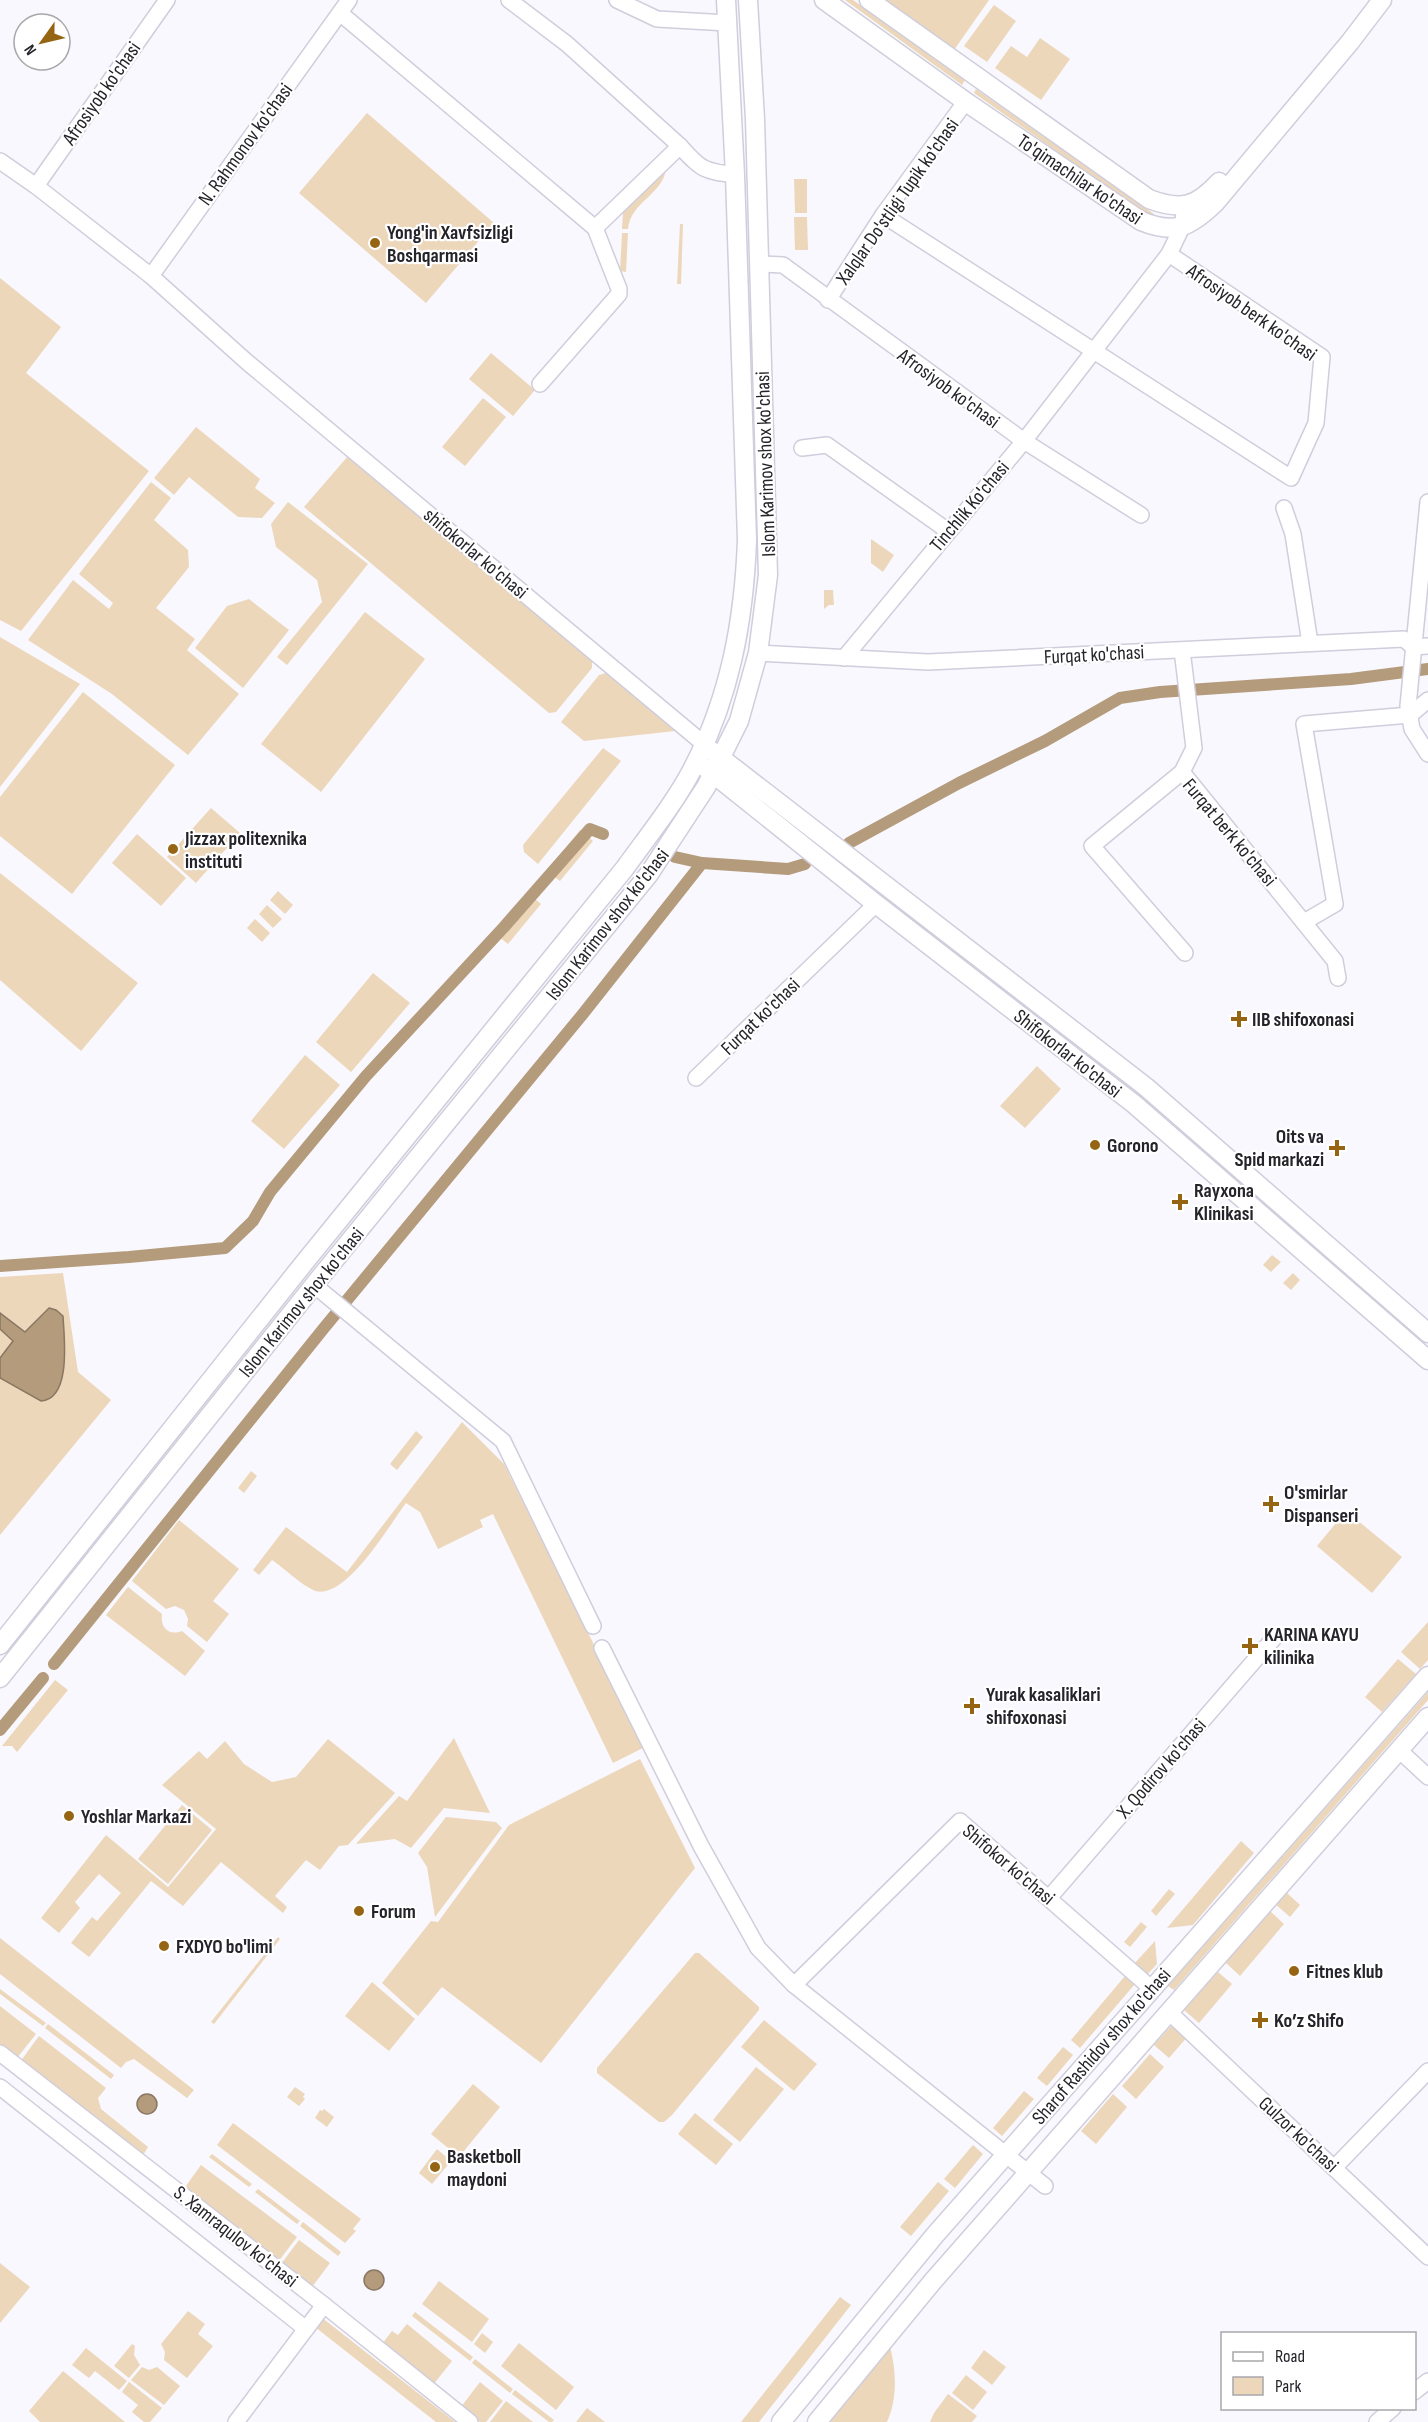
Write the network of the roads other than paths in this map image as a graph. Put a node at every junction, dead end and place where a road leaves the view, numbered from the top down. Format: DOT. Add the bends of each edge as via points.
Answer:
graph roads {
  1 [pos="166,0"];
  2 [pos="349,0"];
  3 [pos="509,0"];
  4 [pos="617,0"];
  5 [pos="726,0"];
  6 [pos="824,0"];
  7 [pos="869,0"];
  8 [pos="1369,0"];
  9 [pos="1382,0"];
  10 [pos="750,3"];
  11 [pos="340,13"];
  12 [pos="728,23"];
  13 [pos="984,81"];
  14 [pos="968,103"];
  15 [pos="680,146"];
  16 [pos="0,161"];
  17 [pos="735,175"];
  18 [pos="36,186"];
  19 [pos="1185,206"];
  20 [pos="883,215"];
  21 [pos="1182,227"];
  22 [pos="595,228"];
  23 [pos="1169,254"];
  24 [pos="760,264"];
  25 [pos="151,276"];
  26 [pos="828,300"];
  27 [pos="1093,352"];
  28 [pos="540,384"];
  29 [pos="1024,441"];
  30 [pos="802,448"];
  31 [pos="1428,502"];
  32 [pos="1284,508"];
  33 [pos="1141,515"];
  34 [pos="948,531"];
  35 [pos="1310,644"];
  36 [pos="1420,647"];
  37 [pos="1182,650"];
  38 [pos="758,653"];
  39 [pos="844,658"];
  40 [pos="1428,700"];
  41 [pos="1410,715"];
  42 [pos="704,744"];
  43 [pos="1428,754"];
  44 [pos="696,761"];
  45 [pos="717,767"];
  46 [pos="1182,772"];
  47 [pos="876,904"];
  48 [pos="1304,922"];
  49 [pos="1185,953"];
  50 [pos="1338,978"];
  51 [pos="696,1078"];
  52 [pos="315,1285"];
  53 [pos="1428,1333"];
  54 [pos="1425,1352"];
  55 [pos="593,1626"];
  56 [pos="1274,1638"];
  57 [pos="0,1645"];
  58 [pos="602,1648"];
  59 [pos="1428,1676"];
  60 [pos="0,1678"];
  61 [pos="1428,1717"];
  62 [pos="1400,1750"];
  63 [pos="1428,1777"];
  64 [pos="1049,1898"];
  65 [pos="794,1985"];
  66 [pos="1151,1988"];
  67 [pos="1169,2012"];
  68 [pos="1100,2047"];
  69 [pos="0,2053"];
  70 [pos="1428,2071"];
  71 [pos="1117,2072"];
  72 [pos="0,2087"];
  73 [pos="1007,2154"];
  74 [pos="1334,2168"];
  75 [pos="1028,2173"];
  76 [pos="1045,2186"];
  77 [pos="1428,2257"];
  78 [pos="324,2305"];
  79 [pos="306,2329"];
  80 [pos="1428,2381"];
  81 [pos="1416,2390"];
  82 [pos="1393,2410"];
  83 [pos="236,2422"];
  84 [pos="470,2422"];
  85 [pos="781,2422"];
  86 [pos="817,2422"];
  87 [pos="1377,2422"];
  1 -- 18 [label="street, Afrosiyob ko'chasi"];
  2 -- 11 [label="street, N. Rahmonov ko'chasi"];
  3 -- 15 [label="street" via="567,44"];
  4 -- 12 [label="street" via="657,19"];
  5 -- 12 [label="main road, Islom Karimov shox ko'chasi"];
  6 -- 14 [label="main road, To'qimachilar ko'chasi"];
  7 -- 13 [label="main road, To'qimachilar ko'chasi"];
  8 -- 19 [label="main road" via="1223,178 1208,194"];
  9 -- 21 [label="main road" via="1215,203"];
  10 -- 24 [label="main road, Islom Karimov shox ko'chasi"];
  11 -- 22 [label="street"];
  11 -- 25 [label="street, N. Rahmonov ko'chasi"];
  12 -- 17 [label="main road, Islom Karimov shox ko'chasi"];
  13 -- 14 [label="main road" via="970,84 966,90"];
  13 -- 19 [label="main road, To'qimachilar ko'chasi" via="1149,199"];
  14 -- 20 [label="street, Xalqlar Do'stligi Tupik ko'chasi"];
  14 -- 21 [label="main road, To'qimachilar ko'chasi" via="1141,221 1157,228"];
  15 -- 17 [label="street" via="707,171"];
  15 -- 22 [label="street"];
  16 -- 18 [label="street, shifokorlar ko'chasi"];
  17 -- 42 [label="main road, Islom Karimov shox ko'chasi" via="747,540 745,590 736,649"];
  18 -- 25 [label="street, shifokorlar ko'chasi"];
  19 -- 21 [label="street"];
  20 -- 26 [label="street, Xalqlar Do'stligi Tupik ko'chasi"];
  20 -- 27 [label="street, Afrosiyob berk ko'chasi"];
  21 -- 23 [label="street"];
  22 -- 28 [label="street" via="620,294"];
  23 -- 27 [label="street, Afrosiyob berk ko'chasi"];
  23 -- 27 [label="street, Afrosiyob berk ko'chasi" via="1322,357 1316,423 1291,478"];
  24 -- 26 [label="street, Afrosiyob ko'chasi" via="783,266"];
  24 -- 38 [label="main road, Islom Karimov shox ko'chasi" via="768,575"];
  25 -- 42 [label="street, shifokorlar ko'chasi"];
  26 -- 29 [label="street, Afrosiyob ko'chasi"];
  27 -- 29 [label="street, Tinchlik Ko'chasi"];
  29 -- 33 [label="street, Afrosiyob ko'chasi"];
  29 -- 34 [label="street, Tinchlik Ko'chasi"];
  30 -- 34 [label="street" via="827,445"];
  31 -- 36 [label="street"];
  32 -- 35 [label="street" via="1293,534"];
  34 -- 39 [label="street, Tinchlik Ko'chasi"];
  35 -- 36 [label="street, Furqat ko'chasi" via="1404,639"];
  35 -- 37 [label="street, Furqat ko'chasi"];
  36 -- 41 [label="street" via="1409,694"];
  37 -- 39 [label="street, Furqat ko'chasi" via="928,662"];
  37 -- 46 [label="street" via="1194,748"];
  38 -- 39 [label="street, Furqat ko'chasi"];
  38 -- 45 [label="main road, Islom Karimov shox ko'chasi" via="738,722"];
  40 -- 41 [label="street"];
  41 -- 43 [label="street" via="1412,729"];
  41 -- 48 [label="street" via="1304,724 1335,904"];
  42 -- 44 [label="main road, Islom Karimov shox ko'chasi"];
  42 -- 45 [label="main road, Shifokorlar ko'chasi"];
  44 -- 45 [label="main road, Shifokorlar ko'chasi"];
  44 -- 57 [label="main road, Islom Karimov shox ko'chasi" via="625,868"];
  45 -- 47 [label="main road, Shifokorlar ko'chasi"];
  45 -- 52 [label="main road, Islom Karimov shox ko'chasi" via="643,882"];
  45 -- 53 [label="main road, Shifokorlar ko'chasi" via="1146,1087"];
  46 -- 48 [label="street, Furqat berk ko'chasi"];
  46 -- 49 [label="street, Furqat berk ko'chasi" via="1092,846"];
  47 -- 51 [label="street, Furqat ko'chasi"];
  47 -- 54 [label="main road, Shifokorlar ko'chasi" via="1134,1104"];
  48 -- 50 [label="street, Furqat berk ko'chasi" via="1335,961"];
  52 -- 55 [label="street" via="503,1441"];
  52 -- 60 [label="main road, Islom Karimov shox ko'chasi"];
  56 -- 64 [label="street, X. Qodirov ko'chasi"];
  58 -- 65 [label="street" via="701,1846 758,1948"];
  59 -- 66 [label="main road, Sharof Rashidov shox ko'chasi"];
  61 -- 62 [label="main road, Sharof Rashidov shox ko'chasi"];
  62 -- 63 [label="street"];
  62 -- 67 [label="main road, Sharof Rashidov shox ko'chasi"];
  64 -- 65 [label="street, Shifokor ko'chasi" via="960,1821"];
  64 -- 66 [label="street, Shifokor ko'chasi"];
  65 -- 73 [label="street"];
  66 -- 68 [label="main road, Sharof Rashidov shox ko'chasi"];
  67 -- 71 [label="main road, Sharof Rashidov shox ko'chasi"];
  67 -- 74 [label="street, Gulzor ko'chasi"];
  68 -- 71 [label="main road" via="1093,2060 1096,2072 1103,2076"];
  68 -- 73 [label="main road, Sharof Rashidov shox ko'chasi"];
  69 -- 78 [label="street, S. Xamraqulov ko'chasi"];
  70 -- 74 [label="street"];
  71 -- 75 [label="main road, Sharof Rashidov shox ko'chasi"];
  72 -- 79 [label="street"];
  73 -- 75 [label="street"];
  73 -- 85 [label="main road, Sharof Rashidov shox ko'chasi"];
  74 -- 77 [label="street, Gulzor ko'chasi"];
  75 -- 76 [label="street"];
  75 -- 86 [label="main road, Sharof Rashidov shox ko'chasi" via="894,2326"];
  78 -- 79 [label="street"];
  78 -- 84 [label="street, S. Xamraqulov ko'chasi"];
  79 -- 83 [label="street"];
  80 -- 81 [label="street"];
  82 -- 87 [label="street"];
}
